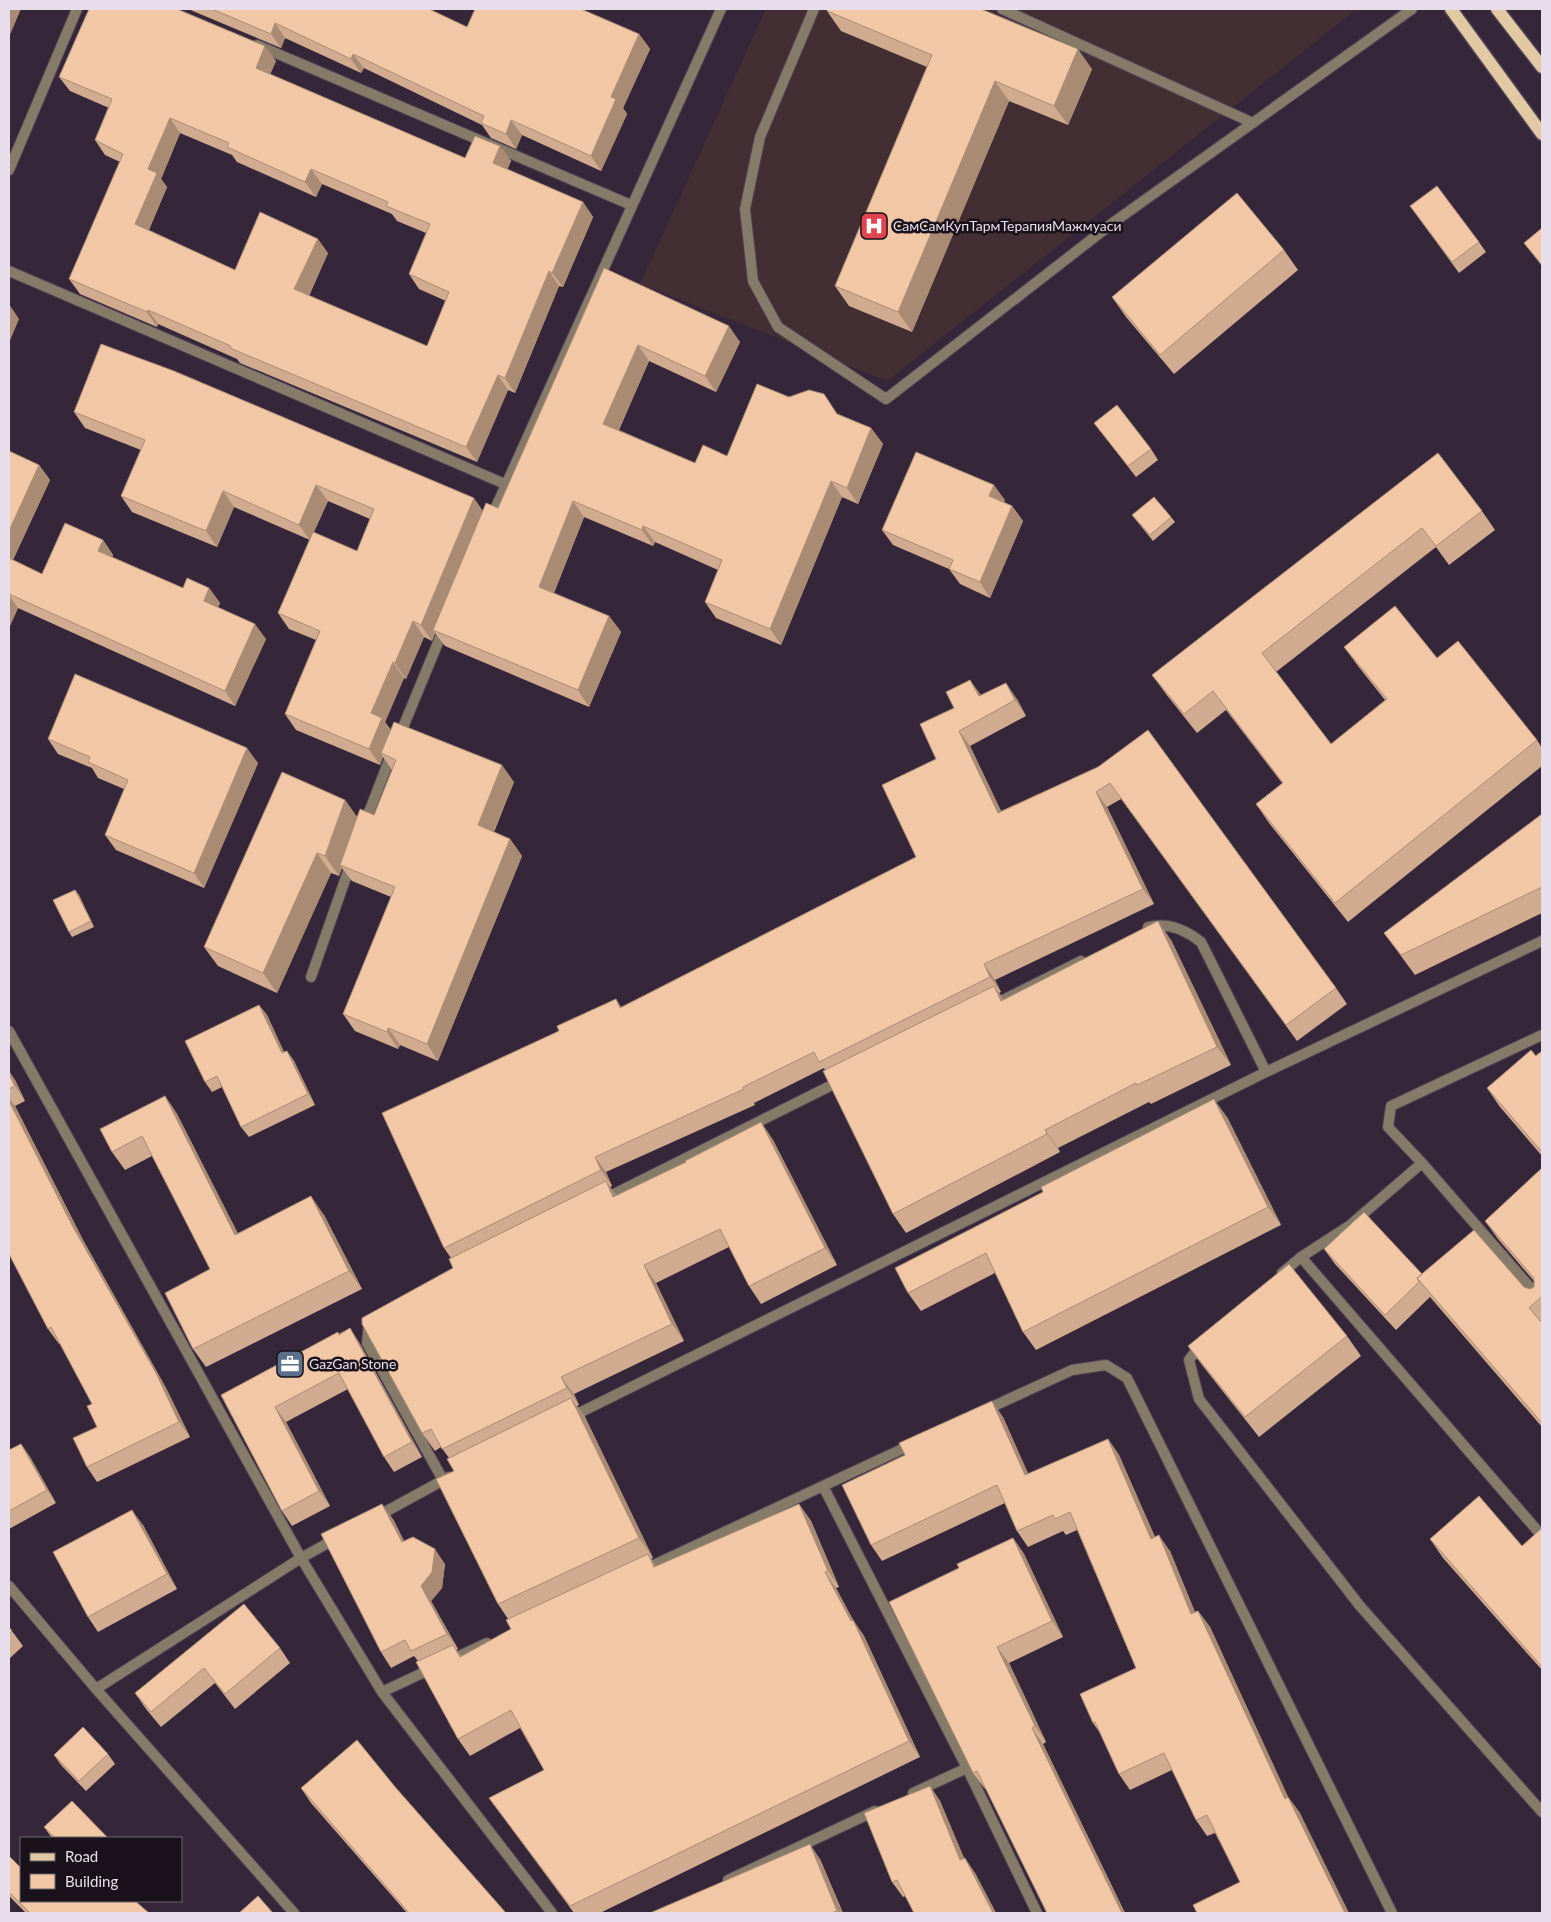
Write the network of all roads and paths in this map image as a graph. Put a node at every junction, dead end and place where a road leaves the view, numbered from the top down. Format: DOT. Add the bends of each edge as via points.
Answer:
graph roads {
  1 [pos="77,9"];
  2 [pos="722,9"];
  3 [pos="814,9"];
  4 [pos="1002,9"];
  5 [pos="1412,9"];
  6 [pos="1451,9"];
  7 [pos="1497,9"];
  8 [pos="243,40"];
  9 [pos="1542,67"];
  10 [pos="1253,123"];
  11 [pos="1542,134"];
  12 [pos="9,170"];
  13 [pos="631,205"];
  14 [pos="9,271"];
  15 [pos="505,484"];
  16 [pos="486,529"];
  17 [pos="448,619"];
  18 [pos="360,837"];
  19 [pos="354,856"];
  20 [pos="1141,931"];
  21 [pos="1542,941"];
  22 [pos="1087,958"];
  23 [pos="311,978"];
  24 [pos="980,1011"];
  25 [pos="9,1031"];
  26 [pos="1542,1035"];
  27 [pos="1266,1072"];
  28 [pos="856,1073"];
  29 [pos="1422,1163"];
  30 [pos="598,1202"];
  31 [pos="1301,1257"];
  32 [pos="1272,1282"];
  33 [pos="1542,1301"];
  34 [pos="374,1316"];
  35 [pos="1208,1338"];
  36 [pos="974,1415"];
  37 [pos="559,1422"];
  38 [pos="921,1440"];
  39 [pos="461,1471"];
  40 [pos="443,1480"];
  41 [pos="823,1486"];
  42 [pos="368,1522"];
  43 [pos="351,1531"];
  44 [pos="1542,1536"];
  45 [pos="301,1558"];
  46 [pos="634,1574"];
  47 [pos="9,1586"];
  48 [pos="499,1638"];
  49 [pos="96,1689"];
  50 [pos="382,1692"];
  51 [pos="967,1768"];
  52 [pos="905,1797"];
  53 [pos="887,1806"];
  54 [pos="1542,1812"];
  55 [pos="719,1884"];
  56 [pos="294,1913"];
  57 [pos="552,1913"];
  58 [pos="1037,1913"];
  59 [pos="1392,1913"];
  1 -- 12 [label="street"];
  2 -- 13 [label="street"];
  3 -- 10 [label="street" via="760,137 745,209 753,281 778,327 886,399 1114,222"];
  4 -- 10 [label="street"];
  5 -- 10 [label="street"];
  6 -- 11 [label="main road"];
  7 -- 9 [label="main road"];
  8 -- 13 [label="street"];
  13 -- 15 [label="street"];
  14 -- 15 [label="street"];
  15 -- 16 [label="street"];
  17 -- 18 [label="street" via="376,790"];
  19 -- 23 [label="street"];
  20 -- 27 [label="street" via="1150,926 1168,926 1187,930 1200,942"];
  21 -- 27 [label="street"];
  22 -- 24 [label="street"];
  25 -- 45 [label="street"];
  26 -- 29 [label="street" via="1391,1106 1388,1126"];
  27 -- 37 [label="street"];
  28 -- 30 [label="street"];
  29 -- 31 [label="street" via="1349,1226"];
  29 -- 33 [label="street"];
  31 -- 32 [label="street"];
  31 -- 44 [label="street"];
  34 -- 40 [label="street" via="369,1322 367,1343"];
  35 -- 54 [label="street" via="1188,1360 1199,1398 1360,1606"];
  36 -- 59 [label="street" via="1072,1370 1106,1365 1127,1378"];
  38 -- 41 [label="street"];
  39 -- 40 [label="street"];
  40 -- 42 [label="street"];
  41 -- 46 [label="street"];
  41 -- 51 [label="street"];
  43 -- 45 [label="street"];
  45 -- 49 [label="street"];
  45 -- 50 [label="street"];
  47 -- 49 [label="street"];
  48 -- 50 [label="street"];
  49 -- 56 [label="street"];
  50 -- 57 [label="street"];
  51 -- 52 [label="street"];
  51 -- 58 [label="street"];
  53 -- 55 [label="street"];
}
